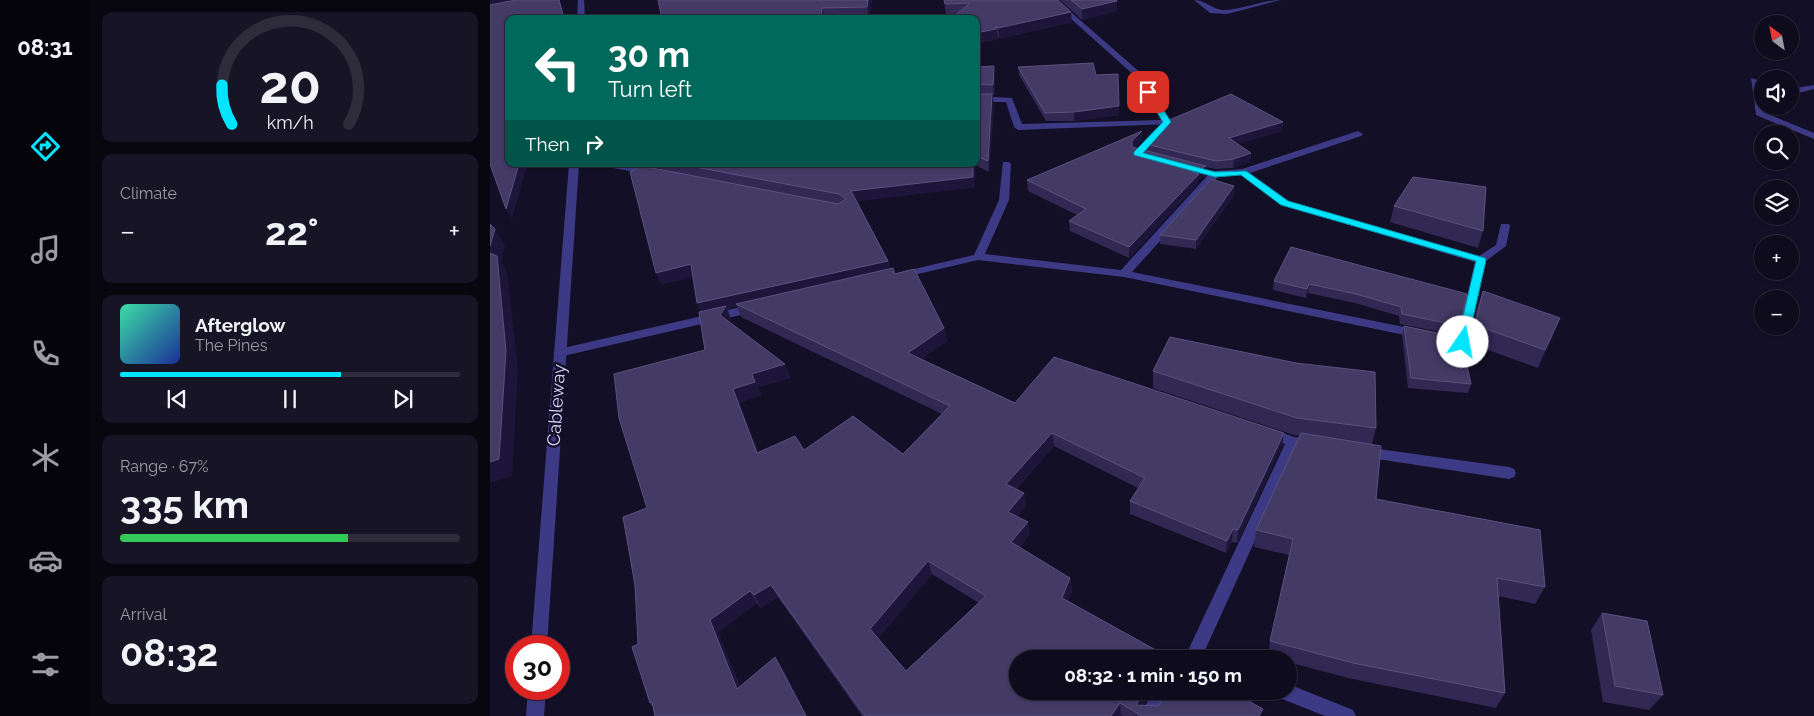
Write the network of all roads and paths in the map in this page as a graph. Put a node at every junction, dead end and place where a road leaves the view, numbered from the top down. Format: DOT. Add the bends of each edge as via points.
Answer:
graph roads {
  1 [pos="581,0"];
  2 [pos="1054,0"];
  3 [pos="1197,0"];
  4 [pos="1278,0"];
  5 [pos="580,15"];
  6 [pos="1814,87"];
  7 [pos="1799,90"];
  8 [pos="980,99"];
  9 [pos="1766,115"];
  10 [pos="1167,122"];
  11 [pos="1358,134"];
  12 [pos="1814,136"];
  13 [pos="1154,158"];
  14 [pos="1006,164"];
  15 [pos="1180,165"];
  16 [pos="574,167"];
  17 [pos="624,167"];
  18 [pos="1243,172"];
  19 [pos="662,174"];
  20 [pos="1215,174"];
  21 [pos="1505,226"];
  22 [pos="978,257"];
  23 [pos="1481,260"];
  24 [pos="1124,274"];
  25 [pos="890,277"];
  26 [pos="764,306"];
  27 [pos="559,353"];
  28 [pos="1256,429"];
  29 [pos="1293,442"];
  30 [pos="1323,446"];
  31 [pos="1352,450"];
  32 [pos="1509,473"];
  33 [pos="540,635"];
  34 [pos="1199,650"];
  35 [pos="1297,696"];
  36 [pos="536,700"];
  37 [pos="1159,700"];
  38 [pos="535,716"];
  39 [pos="1147,716"];
  40 [pos="1347,716"];
  1 -- 5 [label="street"];
  2 -- 10 [label="street" via="1139,76"];
  3 -- 4 [label="street" via="1219,12"];
  6 -- 7 [label="street"];
  8 -- 10 [label="street" via="1009,100 1018,127"];
  9 -- 12 [label="street"];
  10 -- 13 [label="street" via="1137,154"];
  11 -- 18 [label="street"];
  14 -- 22 [label="street" via="1004,200"];
  15 -- 20 [label="street"];
  16 -- 27 [label="street, Cableway"];
  17 -- 19 [label="street"];
  18 -- 20 [label="street"];
  18 -- 23 [label="street" via="1284,203"];
  20 -- 24 [label="street"];
  21 -- 23 [label="street" via="1501,246"];
  22 -- 24 [label="street"];
  22 -- 25 [label="street"];
  23 -- 24 [label="street" via="1463,342"];
  26 -- 27 [label="street"];
  27 -- 33 [label="street, Cableway"];
  28 -- 29 [label="street"];
  29 -- 30 [label="street"];
  29 -- 34 [label="street"];
  31 -- 32 [label="street"];
  35 -- 40 [label="street"];
  36 -- 38 [label="street"];
  37 -- 39 [label="street"];
}
